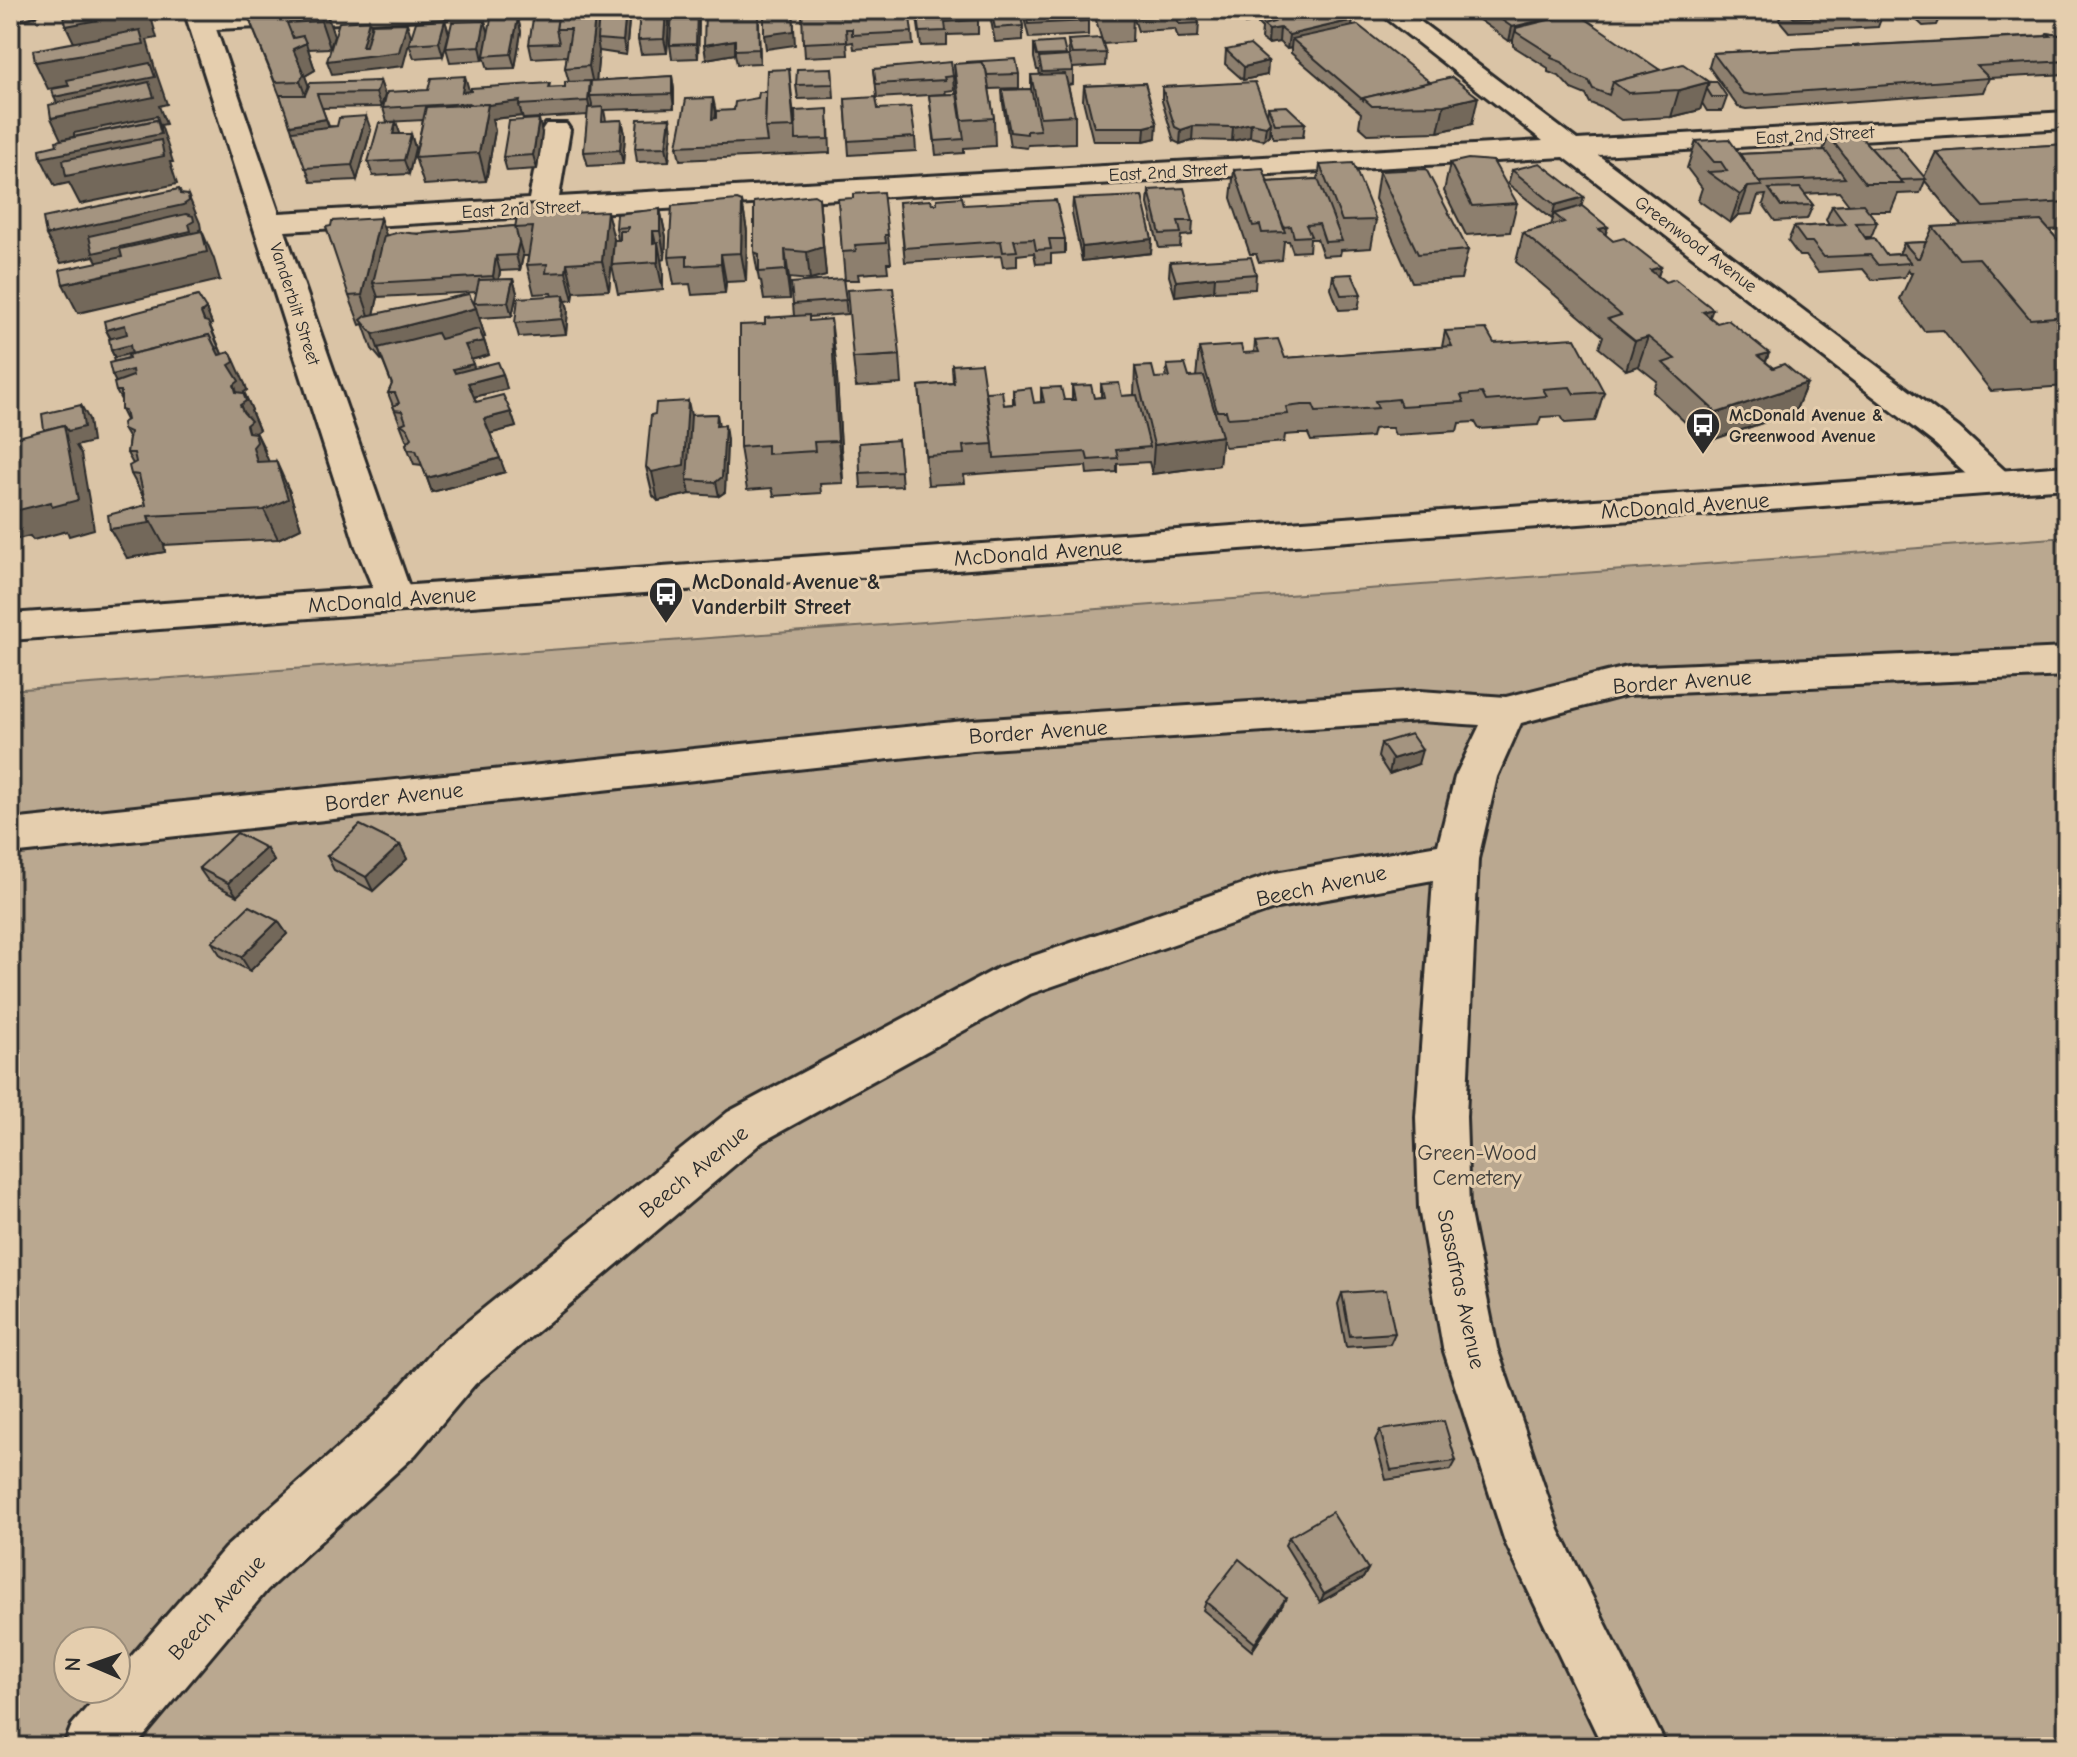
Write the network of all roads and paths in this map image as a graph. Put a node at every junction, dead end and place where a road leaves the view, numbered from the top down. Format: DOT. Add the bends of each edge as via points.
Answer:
graph roads {
  1 [pos="26,10"];
  2 [pos="447,10"];
  3 [pos="1389,10"];
  4 [pos="10,13"];
  5 [pos="199,16"];
  6 [pos="2067,120"];
  7 [pos="556,130"];
  8 [pos="1570,149"];
  9 [pos="542,207"];
  10 [pos="268,223"];
  11 [pos="2067,477"];
  12 [pos="1999,482"];
  13 [pos="394,598"];
  14 [pos="10,627"];
  15 [pos="2067,662"];
  16 [pos="1506,712"];
  17 [pos="10,837"];
  18 [pos="1456,859"];
  19 [pos="94,1747"];
  20 [pos="1636,1747"];
  1 -- 4 [label="street"];
  2 -- 5 [label="street"];
  3 -- 8 [label="street, Greenwood Avenue"];
  5 -- 10 [label="street, Vanderbilt Street"];
  6 -- 8 [label="street, East 2nd Street"];
  7 -- 9 [label="street"];
  8 -- 9 [label="street, East 2nd Street"];
  8 -- 12 [label="street, Greenwood Avenue" via="1947,436"];
  9 -- 10 [label="street, East 2nd Street"];
  10 -- 13 [label="street, Vanderbilt Street"];
  11 -- 12 [label="street, McDonald Avenue"];
  12 -- 13 [label="street, McDonald Avenue"];
  13 -- 14 [label="street, McDonald Avenue"];
  15 -- 16 [label="street, Border Avenue" via="1627,681"];
  16 -- 17 [label="street, Border Avenue" via="1420,706 973,735"];
  16 -- 18 [label="street, Sassafras Avenue" via="1476,777"];
  18 -- 19 [label="street, Beech Avenue" via="1275,891 1014,981 745,1127 456,1365 395,1435 246,1569"];
  18 -- 20 [label="street, Sassafras Avenue" via="1441,1117 1444,1208 1470,1348 1534,1542"];
}
